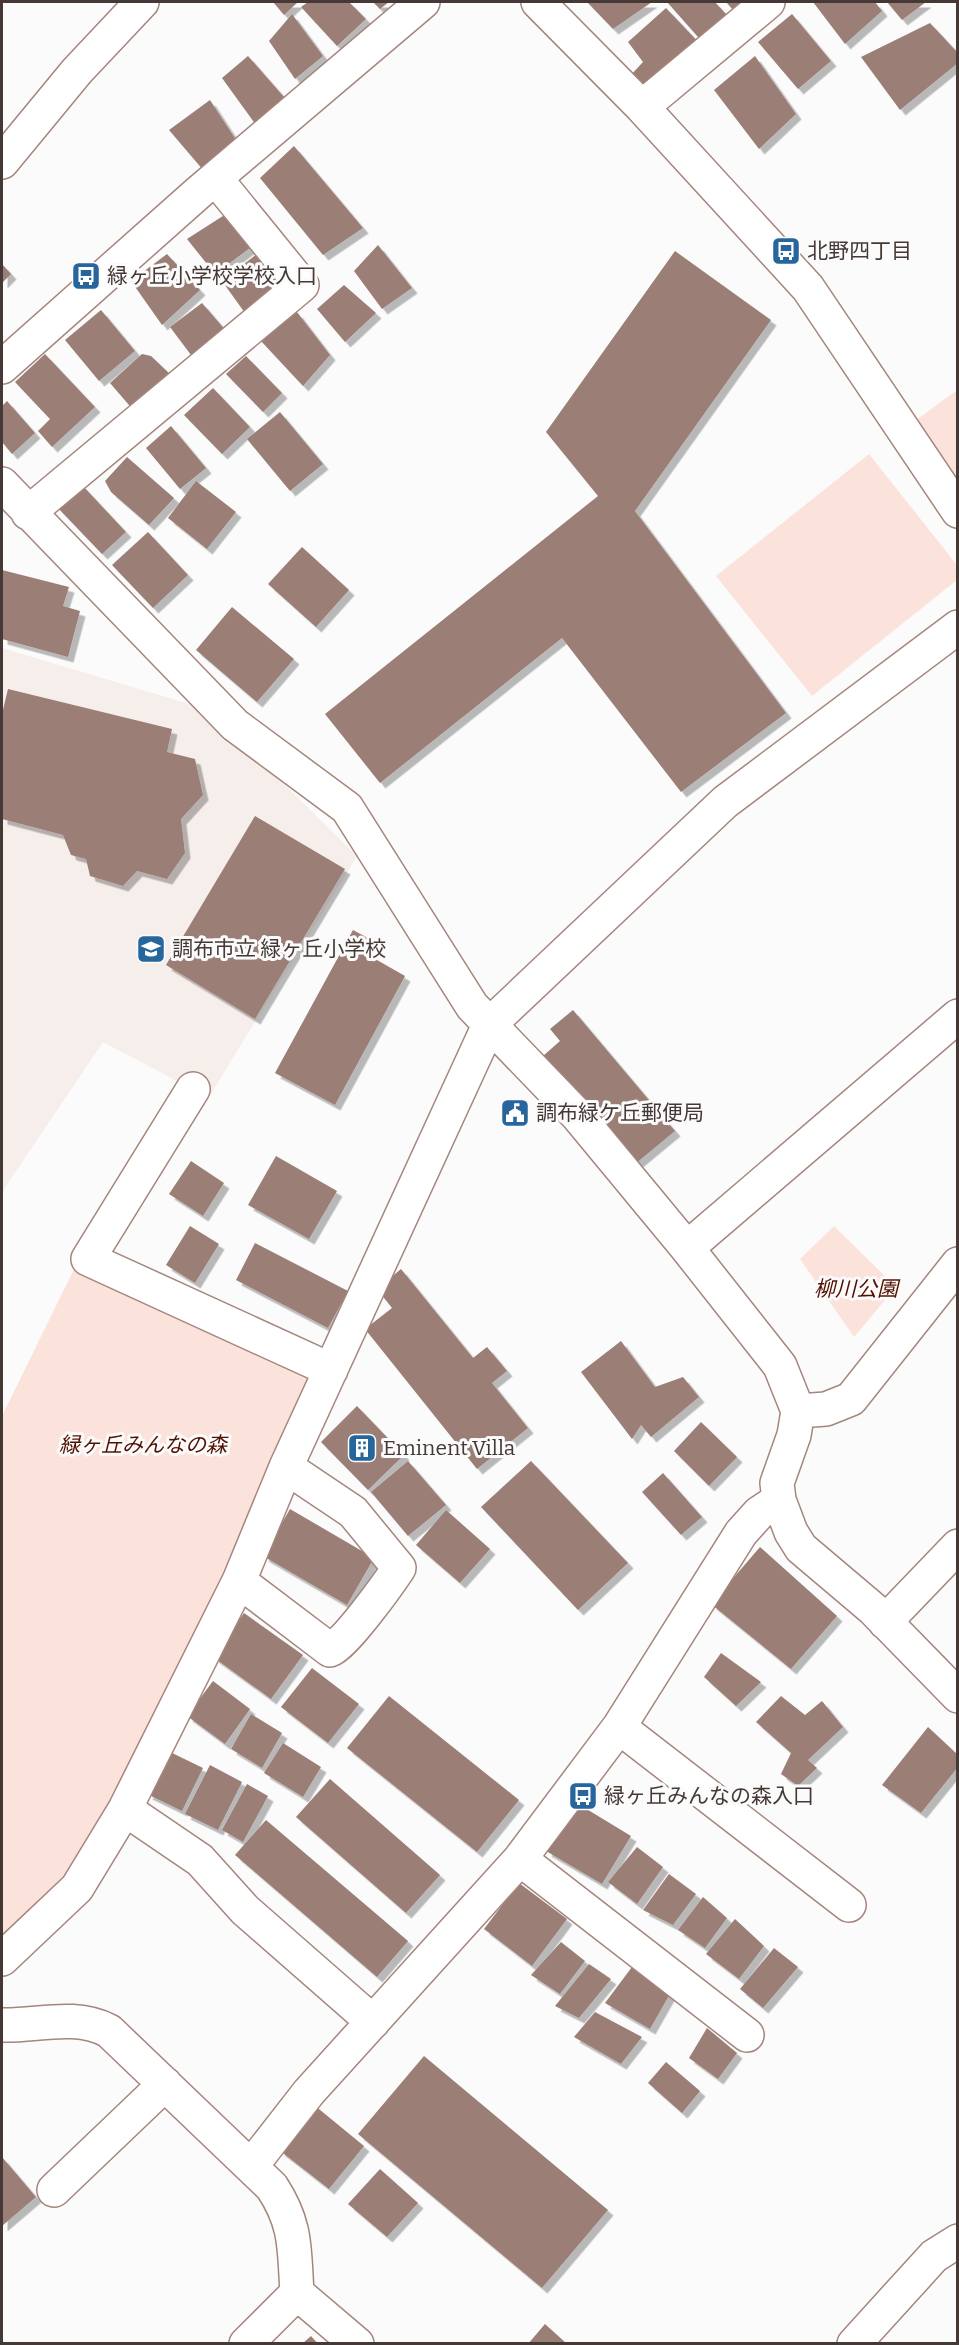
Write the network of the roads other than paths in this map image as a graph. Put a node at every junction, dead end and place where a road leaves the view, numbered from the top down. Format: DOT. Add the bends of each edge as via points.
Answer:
graph roads {
  1 [pos="142,2"];
  2 [pos="423,2"];
  3 [pos="538,2"];
  4 [pos="768,2"];
  5 [pos="642,107"];
  6 [pos="2,162"];
  7 [pos="216,179"];
  8 [pos="2,367"];
  9 [pos="2,484"];
  10 [pos="957,512"];
  11 [pos="28,513"];
  12 [pos="957,627"];
  13 [pos="957,1016"];
  14 [pos="489,1025"];
  15 [pos="193,1089"];
  16 [pos="687,1248"];
  17 [pos="957,1264"];
  18 [pos="331,1370"];
  19 [pos="798,1411"];
  20 [pos="286,1467"];
  21 [pos="779,1500"];
  22 [pos="957,1546"];
  23 [pos="239,1581"];
  24 [pos="885,1622"];
  25 [pos="957,1696"];
  26 [pos="620,1727"];
  27 [pos="125,1809"];
  28 [pos="520,1859"];
  29 [pos="849,1905"];
  30 [pos="2,1959"];
  31 [pos="373,2022"];
  32 [pos="2,2025"];
  33 [pos="747,2035"];
  34 [pos="165,2084"];
  35 [pos="252,2165"];
  36 [pos="54,2190"];
  37 [pos="957,2241"];
  38 [pos="297,2293"];
  39 [pos="246,2343"];
  40 [pos="357,2343"];
  41 [pos="854,2343"];
  1 -- 6 [label="street" via="77,71"];
  2 -- 7 [label="street"];
  3 -- 5 [label="street"];
  4 -- 5 [label="street"];
  5 -- 10 [label="street" via="808,288"];
  7 -- 8 [label="street"];
  7 -- 11 [label="street" via="302,285"];
  9 -- 11 [label="street"];
  11 -- 14 [label="street" via="235,725 347,808 449,973"];
  12 -- 14 [label="street" via="725,802"];
  13 -- 16 [label="street"];
  14 -- 16 [label="street" via="577,1115"];
  14 -- 18 [label="street"];
  15 -- 18 [label="street" via="88,1258"];
  16 -- 19 [label="street" via="780,1366"];
  17 -- 19 [label="street" via="851,1399 826,1409"];
  18 -- 20 [label="street"];
  19 -- 21 [label="street" via="794,1436 777,1483"];
  20 -- 23 [label="street"];
  20 -- 23 [label="street" via="353,1512 399,1568 352,1630 330,1650"];
  21 -- 24 [label="street" via="801,1548"];
  21 -- 26 [label="street" via="759,1513 741,1533"];
  22 -- 24 [label="street"];
  23 -- 27 [label="street"];
  24 -- 25 [label="street"];
  26 -- 28 [label="street"];
  26 -- 29 [label="street"];
  27 -- 30 [label="street" via="77,1888"];
  27 -- 31 [label="street" via="200,1860 245,1910"];
  28 -- 31 [label="street"];
  28 -- 33 [label="street"];
  31 -- 35 [label="street" via="309,2092"];
  32 -- 34 [label="street" via="31,2026 74,2020 93,2023 109,2031"];
  34 -- 35 [label="street"];
  34 -- 36 [label="street"];
  35 -- 38 [label="street" via="284,2205 293,2227"];
  37 -- 41 [label="street" via="934,2256"];
  38 -- 39 [label="street"];
  38 -- 40 [label="street"];
}
